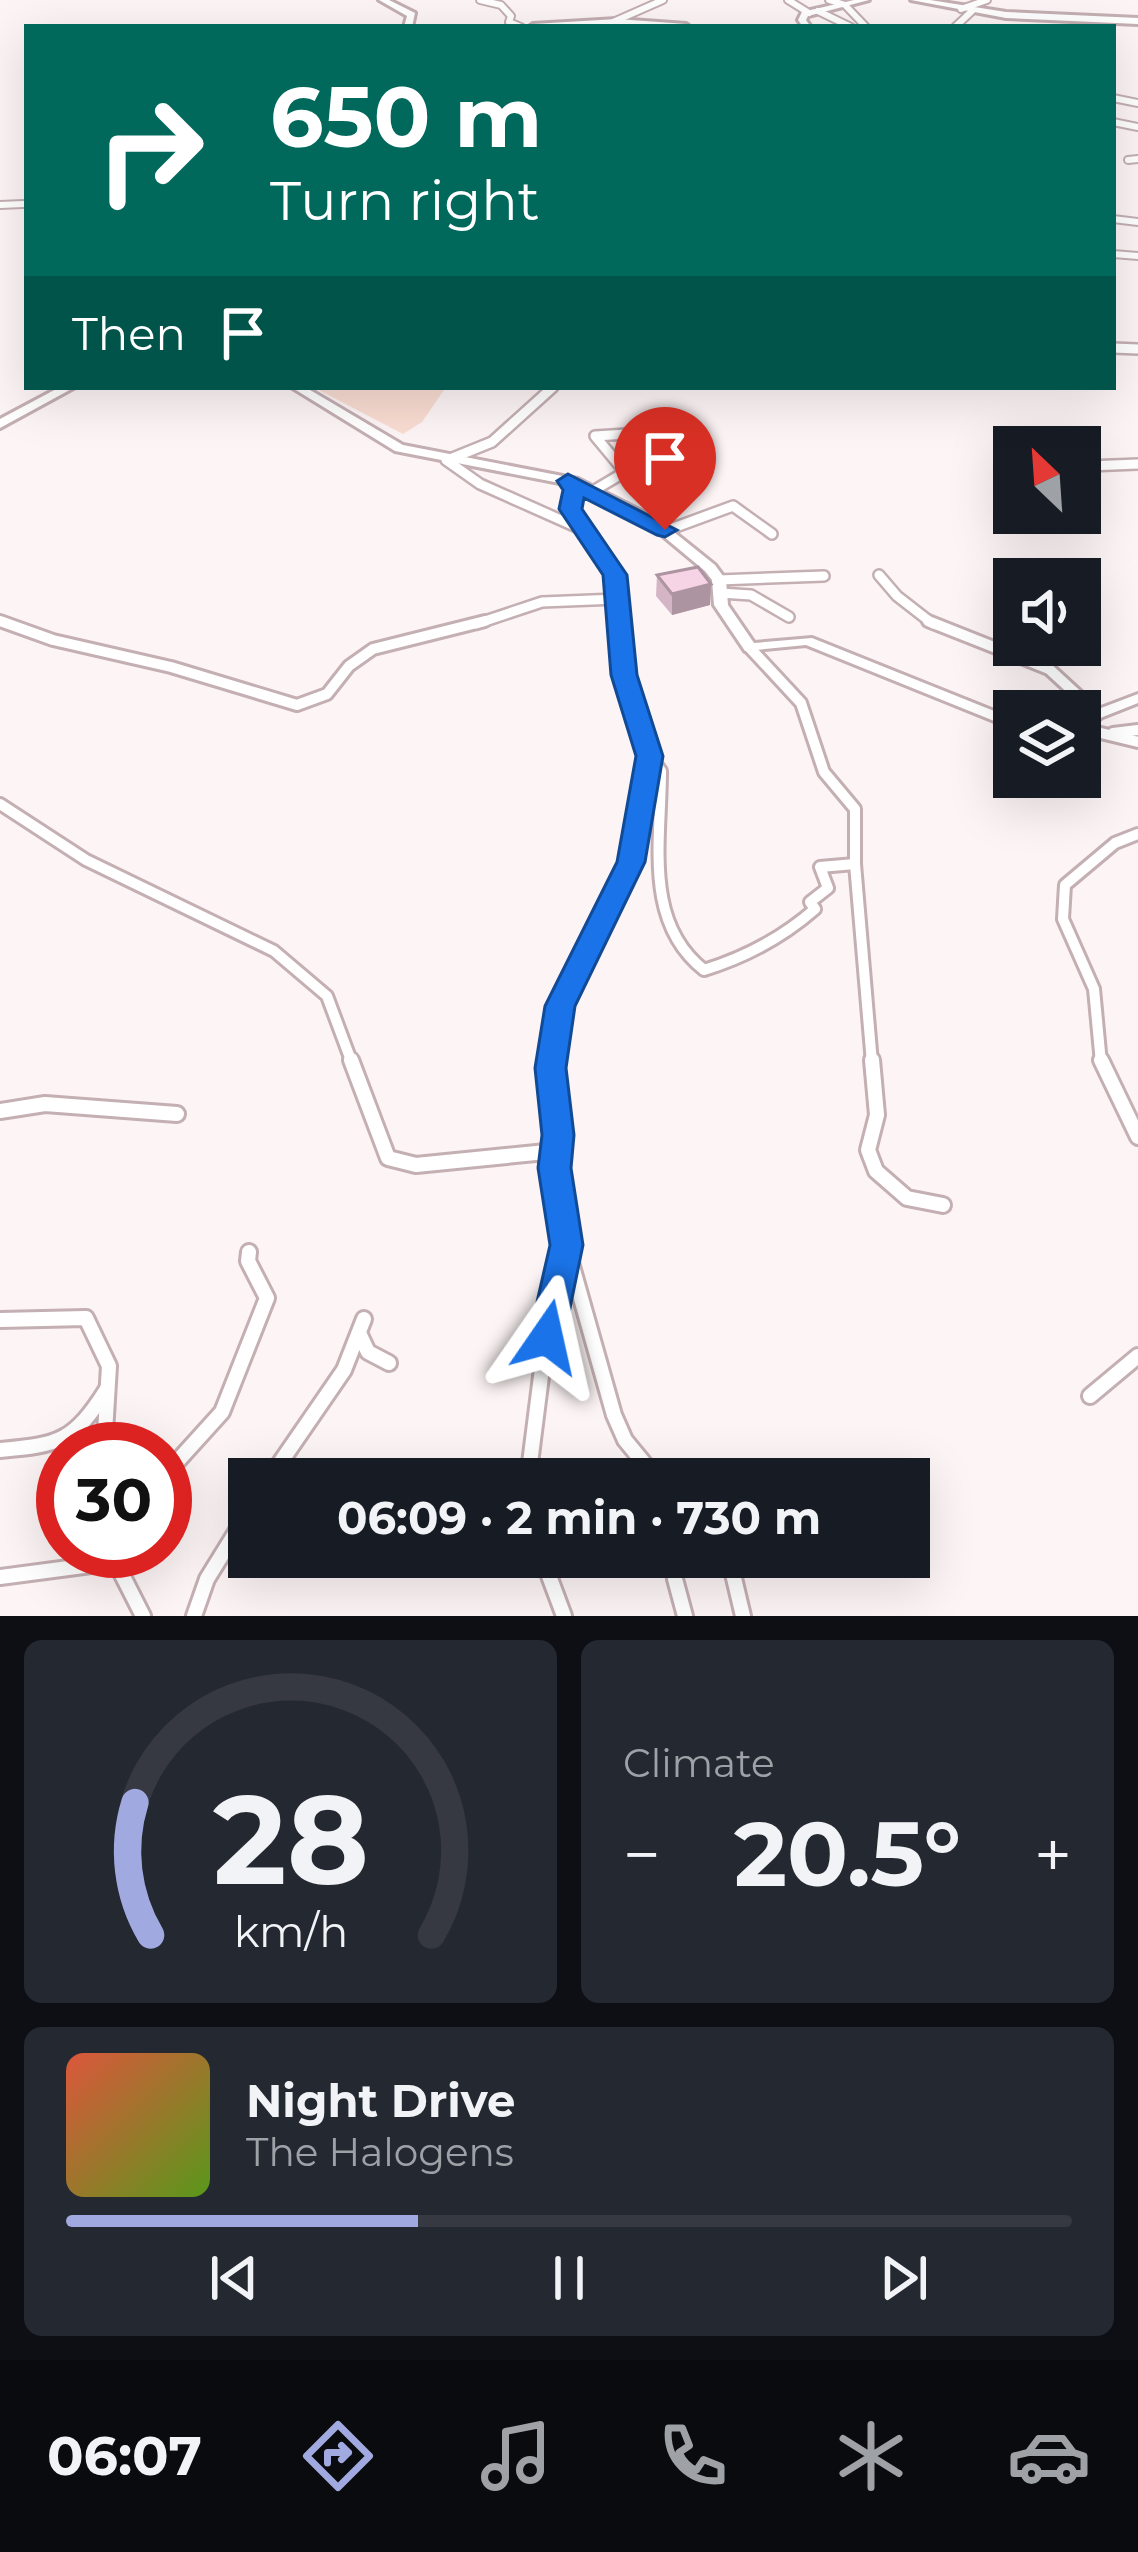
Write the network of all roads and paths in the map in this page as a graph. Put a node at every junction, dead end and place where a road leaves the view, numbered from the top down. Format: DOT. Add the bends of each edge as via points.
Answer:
graph roads {
  1 [pos="383,0"];
  2 [pos="480,0"];
  3 [pos="663,0"];
  4 [pos="788,0"];
  5 [pos="829,0"];
  6 [pos="865,0"];
  7 [pos="915,0"];
  8 [pos="987,0"];
  9 [pos="845,5"];
  10 [pos="967,10"];
  11 [pos="813,12"];
  12 [pos="1138,21"];
  13 [pos="614,22"];
  14 [pos="1055,22"];
  15 [pos="409,24"];
  16 [pos="514,24"];
  17 [pos="582,24"];
  18 [pos="643,24"];
  19 [pos="805,24"];
  20 [pos="843,24"];
  21 [pos="863,24"];
  22 [pos="957,24"];
  23 [pos="23,203"];
  24 [pos="0,205"];
  25 [pos="63,390"];
  26 [pos="302,390"];
  27 [pos="550,390"];
  28 [pos="3,419"];
  29 [pos="627,434"];
  30 [pos="446,460"];
  31 [pos="1138,464"];
  32 [pos="1101,465"];
  33 [pos="568,481"];
  34 [pos="593,491"];
  35 [pos="665,530"];
  36 [pos="584,531"];
  37 [pos="772,534"];
  38 [pos="879,575"];
  39 [pos="824,576"];
  40 [pos="719,587"];
  41 [pos="617,598"];
  42 [pos="789,617"];
  43 [pos="0,621"];
  44 [pos="750,647"];
  45 [pos="1075,690"];
  46 [pos="1138,698"];
  47 [pos="1101,713"];
  48 [pos="993,716"];
  49 [pos="1138,730"];
  50 [pos="1101,731"];
  51 [pos="1110,734"];
  52 [pos="1138,742"];
  53 [pos="650,756"];
  54 [pos="0,804"];
  55 [pos="1138,835"];
  56 [pos="855,864"];
  57 [pos="0,1111"];
  58 [pos="177,1114"];
  59 [pos="1138,1137"];
  60 [pos="556,1151"];
  61 [pos="943,1205"];
  62 [pos="566,1245"];
  63 [pos="249,1252"];
  64 [pos="0,1320"];
  65 [pos="1138,1356"];
  66 [pos="389,1363"];
  67 [pos="108,1388"];
  68 [pos="1090,1396"];
  69 [pos="106,1422"];
  70 [pos="192,1445"];
  71 [pos="0,1450"];
  72 [pos="283,1458"];
  73 [pos="530,1458"];
  74 [pos="637,1458"];
  75 [pos="228,1544"];
  76 [pos="36,1570"];
  77 [pos="0,1577"];
  78 [pos="123,1578"];
  79 [pos="550,1578"];
  80 [pos="734,1578"];
  81 [pos="675,1580"];
  82 [pos="143,1616"];
  83 [pos="194,1616"];
  84 [pos="564,1616"];
  85 [pos="685,1616"];
  86 [pos="743,1616"];
  1 -- 15 [label="street" via="412,15"];
  2 -- 16 [label="street" via="501,5"];
  3 -- 13 [label="street"];
  4 -- 11 [label="street"];
  5 -- 9 [label="street"];
  6 -- 9 [label="street"];
  7 -- 10 [label="street"];
  8 -- 10 [label="street"];
  9 -- 11 [label="street"];
  9 -- 21 [label="street"];
  10 -- 14 [label="street"];
  10 -- 22 [label="street"];
  11 -- 19 [label="street" via="801,16"];
  11 -- 20 [label="street"];
  12 -- 14 [label="street"];
  13 -- 17 [label="street"];
  13 -- 18 [label="street"];
  23 -- 24 [label="street"];
  25 -- 28 [label="street"];
  26 -- 30 [label="street" via="399,448"];
  27 -- 30 [label="street" via="492,442"];
  29 -- 34 [label="street" via="595,436 625,472"];
  30 -- 33 [label="street"];
  30 -- 36 [label="street"];
  31 -- 32 [label="street"];
  33 -- 34 [label="street"];
  33 -- 36 [label="street" via="570,509"];
  34 -- 35 [label="street"];
  35 -- 37 [label="street" via="733,506"];
  35 -- 40 [label="street"];
  36 -- 41 [label="street" via="615,575"];
  38 -- 45 [label="street" via="934,628 1042,666"];
  39 -- 40 [label="street"];
  40 -- 42 [label="street"];
  40 -- 44 [label="street" via="721,605"];
  41 -- 43 [label="street" via="542,602 373,649 320,698 290,706"];
  41 -- 53 [label="street" via="624,675"];
  44 -- 48 [label="street" via="807,641"];
  44 -- 56 [label="street" via="801,703 824,772 855,809"];
  46 -- 47 [label="street"];
  49 -- 51 [label="street"];
  50 -- 51 [label="street"];
  51 -- 52 [label="street"];
  53 -- 56 [label="street" via="661,771 661,914 704,970 799,924 828,889 820,867"];
  53 -- 60 [label="street" via="631,862 560,1006 550,1068"];
  54 -- 60 [label="street" via="83,859 267,945 308,975 327,996 388,1158 416,1165"];
  55 -- 59 [label="street" via="1115,843 1065,884 1063,919 1094,989 1101,1064"];
  56 -- 61 [label="street" via="877,1115 868,1150 876,1171 907,1198"];
  57 -- 58 [label="street" via="45,1104"];
  60 -- 62 [label="street"];
  62 -- 73 [label="street"];
  62 -- 74 [label="street" via="614,1415"];
  63 -- 70 [label="street" via="269,1294 222,1412"];
  64 -- 67 [label="street" via="86,1318 109,1366"];
  65 -- 68 [label="street"];
  66 -- 72 [label="street" via="368,1352 362,1326 344,1370"];
  67 -- 69 [label="street"];
  67 -- 71 [label="street" via="79,1435"];
  75 -- 83 [label="street"];
  76 -- 77 [label="street"];
  78 -- 82 [label="street"];
  79 -- 84 [label="street"];
  80 -- 86 [label="street"];
  81 -- 85 [label="street"];
}
